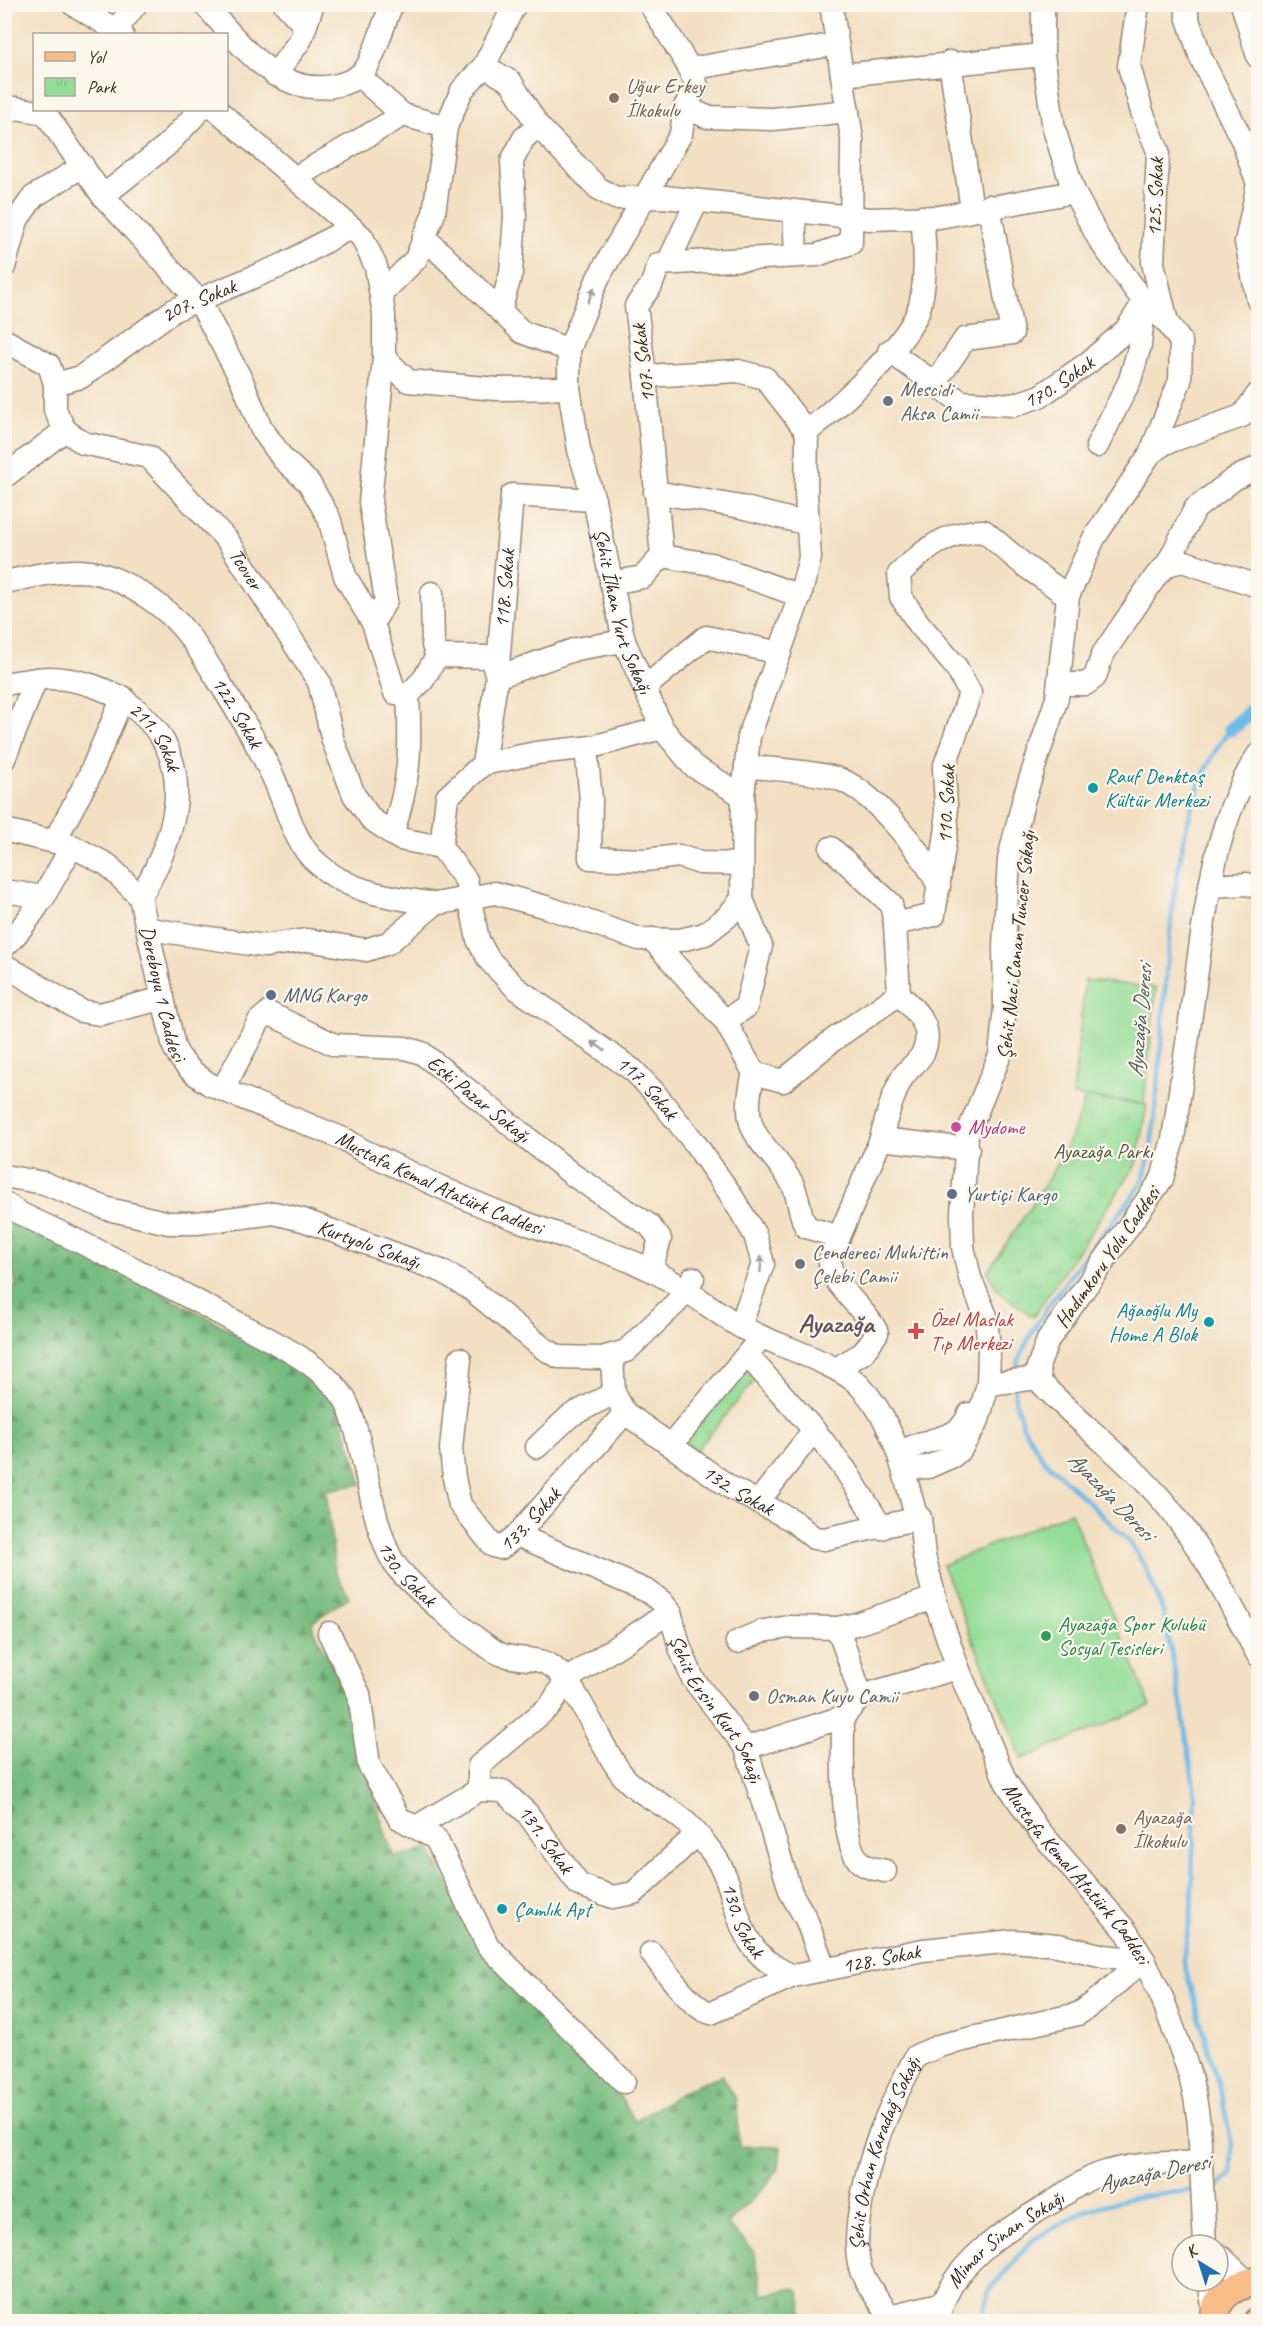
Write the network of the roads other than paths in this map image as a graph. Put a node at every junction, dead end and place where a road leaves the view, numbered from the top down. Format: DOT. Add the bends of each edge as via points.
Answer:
graph roads {
  1 [pos="73,4"];
  2 [pos="136,4"];
  3 [pos="204,4"];
  4 [pos="285,4"];
  5 [pos="313,4"];
  6 [pos="392,4"];
  7 [pos="515,4"];
  8 [pos="650,4"];
  9 [pos="831,4"];
  10 [pos="1043,4"];
  11 [pos="1138,4"];
  12 [pos="1187,4"];
  13 [pos="1242,4"];
  14 [pos="305,26"];
  15 [pos="119,32"];
  16 [pos="837,44"];
  17 [pos="1043,54"];
  18 [pos="1258,57"];
  19 [pos="950,62"];
  20 [pos="484,66"];
  21 [pos="689,69"];
  22 [pos="275,75"];
  23 [pos="842,75"];
  24 [pos="359,76"];
  25 [pos="685,107"];
  26 [pos="33,110"];
  27 [pos="47,111"];
  28 [pos="199,111"];
  29 [pos="218,111"];
  30 [pos="848,111"];
  31 [pos="4,114"];
  32 [pos="403,115"];
  33 [pos="538,126"];
  34 [pos="446,127"];
  35 [pos="83,166"];
  36 [pos="296,177"];
  37 [pos="1074,192"];
  38 [pos="103,196"];
  39 [pos="644,198"];
  40 [pos="697,201"];
  41 [pos="980,208"];
  42 [pos="794,212"];
  43 [pos="824,215"];
  44 [pos="849,217"];
  45 [pos="922,217"];
  46 [pos="351,227"];
  47 [pos="424,237"];
  48 [pos="823,253"];
  49 [pos="796,256"];
  50 [pos="668,263"];
  51 [pos="4,267"];
  52 [pos="381,294"];
  53 [pos="1258,300"];
  54 [pos="199,301"];
  55 [pos="1144,302"];
  56 [pos="500,311"];
  57 [pos="1167,322"];
  58 [pos="4,340"];
  59 [pos="570,350"];
  60 [pos="890,351"];
  61 [pos="384,357"];
  62 [pos="645,376"];
  63 [pos="935,383"];
  64 [pos="55,384"];
  65 [pos="569,388"];
  66 [pos="1258,393"];
  67 [pos="65,430"];
  68 [pos="807,432"];
  69 [pos="1097,446"];
  70 [pos="1150,454"];
  71 [pos="1258,467"];
  72 [pos="4,477"];
  73 [pos="655,492"];
  74 [pos="594,500"];
  75 [pos="808,524"];
  76 [pos="662,556"];
  77 [pos="1167,565"];
  78 [pos="4,582"];
  79 [pos="611,583"];
  80 [pos="1258,586"];
  81 [pos="432,593"];
  82 [pos="800,596"];
  83 [pos="1068,596"];
  84 [pos="373,623"];
  85 [pos="624,641"];
  86 [pos="780,653"];
  87 [pos="437,656"];
  88 [pos="497,677"];
  89 [pos="36,679"];
  90 [pos="4,684"];
  91 [pos="1066,685"];
  92 [pos="644,688"];
  93 [pos="408,695"];
  94 [pos="123,697"];
  95 [pos="662,728"];
  96 [pos="586,748"];
  97 [pos="1258,755"];
  98 [pos="4,759"];
  99 [pos="483,764"];
  100 [pos="746,766"];
  101 [pos="743,796"];
  102 [pos="4,830"];
  103 [pos="393,834"];
  104 [pos="64,843"];
  105 [pos="441,847"];
  106 [pos="831,848"];
  107 [pos="741,864"];
  108 [pos="1210,886"];
  109 [pos="939,887"];
  110 [pos="1258,887"];
  111 [pos="4,891"];
  112 [pos="470,896"];
  113 [pos="44,897"];
  114 [pos="140,897"];
  115 [pos="742,899"];
  116 [pos="435,904"];
  117 [pos="895,924"];
  118 [pos="149,929"];
  119 [pos="652,939"];
  120 [pos="4,947"];
  121 [pos="4,965"];
  122 [pos="899,994"];
  123 [pos="161,999"];
  124 [pos="725,1022"];
  125 [pos="754,1073"];
  126 [pos="223,1089"];
  127 [pos="881,1139"];
  128 [pos="346,1140"];
  129 [pos="968,1149"];
  130 [pos="4,1176"];
  131 [pos="4,1203"];
  132 [pos="839,1237"];
  133 [pos="653,1266"];
  134 [pos="690,1283"];
  135 [pos="975,1292"];
  136 [pos="742,1323"];
  137 [pos="761,1336"];
  138 [pos="748,1356"];
  139 [pos="612,1357"];
  140 [pos="460,1359"];
  141 [pos="842,1368"];
  142 [pos="1039,1378"];
  143 [pos="988,1384"];
  144 [pos="614,1393"];
  145 [pos="625,1413"];
  146 [pos="814,1430"];
  147 [pos="671,1444"];
  148 [pos="537,1448"];
  149 [pos="908,1459"];
  150 [pos="758,1502"];
  151 [pos="920,1517"];
  152 [pos="882,1528"];
  153 [pos="517,1535"];
  154 [pos="934,1598"];
  155 [pos="670,1612"];
  156 [pos="838,1628"];
  157 [pos="329,1633"];
  158 [pos="737,1642"];
  159 [pos="1258,1655"];
  160 [pos="958,1668"];
  161 [pos="566,1680"];
  162 [pos="861,1696"];
  163 [pos="843,1717"];
  164 [pos="746,1748"];
  165 [pos="479,1790"];
  166 [pos="416,1827"];
  167 [pos="696,1835"];
  168 [pos="885,1871"];
  169 [pos="651,1953"];
  170 [pos="1144,1960"];
  171 [pos="824,1967"];
  172 [pos="793,1976"];
  173 [pos="624,2082"];
  174 [pos="1201,2171"];
  175 [pos="1209,2233"];
  176 [pos="1230,2262"];
  177 [pos="1255,2284"];
  178 [pos="1211,2293"];
  179 [pos="939,2313"];
  180 [pos="1214,2317"];
  181 [pos="892,2319"];
  1 -- 15 [label="street"];
  2 -- 15 [label="street"];
  3 -- 22 [label="street"];
  4 -- 14 [label="street"];
  5 -- 14 [label="street"];
  6 -- 24 [label="street" via="368,65"];
  7 -- 20 [label="street"];
  8 -- 21 [label="street"];
  9 -- 16 [label="street"];
  10 -- 17 [label="street"];
  11 -- 57 [label="street, 125. Sokak" via="1130,66 1158,151 1153,263"];
  12 -- 53 [label="street" via="1187,16 1201,58 1243,142 1258,184 1246,242"];
  13 -- 18 [label="street"];
  14 -- 22 [label="street"];
  16 -- 21 [label="street"];
  16 -- 23 [label="street"];
  17 -- 19 [label="street"];
  17 -- 37 [label="street" via="1054,129"];
  19 -- 23 [label="street"];
  19 -- 41 [label="street"];
  20 -- 33 [label="street" via="511,82"];
  20 -- 34 [label="street" via="462,90"];
  21 -- 25 [label="street, Şehit İlhan Yurt Sokağı" via="697,87"];
  22 -- 24 [label="street" via="304,88 327,88"];
  23 -- 30 [label="street"];
  24 -- 32 [label="street"];
  25 -- 30 [label="street" via="706,117 773,119"];
  25 -- 39 [label="street, Şehit İlhan Yurt Sokağı" via="681,134"];
  26 -- 31 [label="street" via="16,108"];
  27 -- 35 [label="street"];
  28 -- 38 [label="street" via="166,146"];
  29 -- 36 [label="street"];
  30 -- 44 [label="street" via="852,139"];
  32 -- 34 [label="street"];
  32 -- 36 [label="street"];
  33 -- 39 [label="street" via="598,188 615,198"];
  33 -- 56 [label="street" via="524,138 512,161 515,216 511,273"];
  34 -- 47 [label="street" via="434,213"];
  35 -- 38 [label="street"];
  35 -- 51 [label="street" via="33,197 17,220"];
  36 -- 46 [label="street"];
  37 -- 41 [label="street"];
  37 -- 55 [label="street" via="1100,241"];
  38 -- 54 [label="street"];
  39 -- 40 [label="street"];
  59 -- 39 [label="street, Şehit İlhan Yurt Sokağı, one-way" via="598,278"];
  40 -- 42 [label="street"];
  40 -- 50 [label="street"];
  41 -- 45 [label="street"];
  41 -- 63 [label="street" via="1012,333 964,339"];
  42 -- 43 [label="street"];
  42 -- 49 [label="street"];
  43 -- 44 [label="street"];
  43 -- 48 [label="street"];
  44 -- 45 [label="street"];
  44 -- 48 [label="street" via="850,243"];
  45 -- 60 [label="street" via="926,264 920,307 909,329"];
  46 -- 52 [label="street" via="362,237 376,267"];
  46 -- 54 [label="street, 207. Sokak" via="285,264"];
  47 -- 52 [label="street" via="416,259"];
  47 -- 56 [label="street"];
  48 -- 49 [label="street"];
  49 -- 50 [label="street"];
  50 -- 62 [label="street, 107. Sokak" via="659,264 651,286 636,306"];
  52 -- 61 [label="street"];
  54 -- 64 [label="street, 207. Sokak" via="174,310 81,377"];
  54 -- 84 [label="street" via="242,381 261,428 283,459 309,483 329,518 345,576"];
  55 -- 57 [label="street"];
  55 -- 63 [label="street, 170. Sokak" via="1126,330 1088,363 1040,396 1014,405 961,402"];
  55 -- 69 [label="street" via="1140,345 1130,380"];
  56 -- 59 [label="street" via="522,332"];
  57 -- 70 [label="street" via="1181,342 1180,381"];
  58 -- 64 [label="street" via="49,365"];
  59 -- 65 [label="street, Şehit İlhan Yurt Sokağı"];
  60 -- 63 [label="street, 170. Sokak"];
  60 -- 68 [label="street" via="852,394"];
  61 -- 65 [label="street" via="408,381 496,389"];
  61 -- 84 [label="street" via="370,502 386,600"];
  62 -- 68 [label="street" via="738,371 765,378"];
  62 -- 73 [label="street, 107. Sokak"];
  64 -- 67 [label="street" via="55,410"];
  65 -- 74 [label="street, Şehit İlhan Yurt Sokağı" via="579,450"];
  66 -- 70 [label="street, Şehit Naci Canan Tuncer Sokağı" via="1242,416 1165,443"];
  67 -- 72 [label="street"];
  67 -- 103 [label="street, Tcover" via="83,443 149,457 228,541 319,682 333,741 354,795 371,819"];
  68 -- 75 [label="street"];
  70 -- 83 [label="street, Şehit Naci Canan Tuncer Sokağı" via="1094,538"];
  71 -- 77 [label="street" via="1234,479 1195,509"];
  73 -- 75 [label="street"];
  73 -- 76 [label="street, 107. Sokak"];
  74 -- 79 [label="street, Şehit İlhan Yurt Sokağı"];
  74 -- 88 [label="street, 118. Sokak" via="512,495"];
  75 -- 82 [label="street" via="810,558"];
  76 -- 79 [label="street" via="643,577"];
  76 -- 82 [label="street" via="711,564"];
  77 -- 80 [label="street" via="1182,561"];
  77 -- 91 [label="street" via="1103,654 1091,656"];
  78 -- 116 [label="street, 122. Sokak" via="89,571 108,576 148,598 179,623 245,723 274,780 294,832 315,862 340,881 373,894"];
  79 -- 85 [label="street, Şehit İlhan Yurt Sokağı"];
  81 -- 87 [label="street" via="433,645"];
  82 -- 86 [label="street"];
  83 -- 91 [label="street, Şehit Naci Canan Tuncer Sokağı" via="1060,646"];
  83 -- 109 [label="street, 110. Sokak" via="984,531 964,531 924,550 899,574 901,597 956,667 970,693 944,768 947,828"];
  84 -- 93 [label="street" via="396,693"];
  85 -- 88 [label="street" via="576,649"];
  85 -- 92 [label="street, Şehit İlhan Yurt Sokağı"];
  86 -- 92 [label="street" via="706,637"];
  86 -- 100 [label="street" via="749,736"];
  87 -- 88 [label="street" via="491,657"];
  87 -- 93 [label="street" via="423,680"];
  88 -- 99 [label="street, 118. Sokak"];
  89 -- 90 [label="street, 211. Sokak"];
  89 -- 94 [label="street, 211. Sokak" via="75,681 106,688"];
  89 -- 98 [label="street"];
  91 -- 129 [label="street, Şehit Naci Canan Tuncer Sokağı" via="1052,713 1024,798 1009,859 1003,1034 996,1066 971,1121"];
  92 -- 95 [label="street, Şehit İlhan Yurt Sokağı"];
  93 -- 103 [label="street" via="411,741 406,796"];
  94 -- 104 [label="street"];
  94 -- 114 [label="street, 211. Sokak" via="172,759 177,787 158,868"];
  95 -- 96 [label="street"];
  95 -- 101 [label="street, Şehit İlhan Yurt Sokağı" via="693,766"];
  96 -- 99 [label="street"];
  96 -- 107 [label="street" via="591,800 590,858 645,860 680,856 700,863"];
  97 -- 108 [label="street, Hadımkoru Yolu Caddesi" via="1226,818"];
  99 -- 105 [label="street" via="447,798"];
  100 -- 101 [label="street"];
  100 -- 109 [label="street" via="840,780 856,789 891,820 930,867"];
  101 -- 107 [label="street"];
  102 -- 104 [label="street, Dereboyu 1 Caddesi"];
  103 -- 105 [label="street, Tcover" via="400,840"];
  104 -- 113 [label="street"];
  104 -- 114 [label="street, Dereboyu 1 Caddesi" via="108,865"];
  105 -- 112 [label="street, 117. Sokak" via="466,880"];
  106 -- 117 [label="street" via="891,904"];
  107 -- 115 [label="street"];
  108 -- 110 [label="street"];
  108 -- 142 [label="street, Hadımkoru Yolu Caddesi" via="1173,1139 1162,1179 1048,1340 1038,1367"];
  109 -- 117 [label="street, 110. Sokak" via="934,915"];
  111 -- 113 [label="street"];
  112 -- 116 [label="street"];
  112 -- 119 [label="street" via="495,893 639,939"];
  136 -- 112 [label="street, 117. Sokak, one-way" via="763,1264 755,1235 729,1192 694,1142 634,1071 516,988 489,960 477,940"];
  113 -- 120 [label="street"];
  114 -- 118 [label="street, Dereboyu 1 Caddesi"];
  115 -- 119 [label="street" via="728,917 705,934 680,940"];
  115 -- 124 [label="street" via="761,946 746,1007"];
  116 -- 118 [label="street" via="388,943 366,950 308,940 264,946"];
  117 -- 122 [label="street"];
  118 -- 123 [label="street, Dereboyu 1 Caddesi"];
  119 -- 124 [label="street"];
  121 -- 123 [label="street" via="81,1011 100,1014"];
  122 -- 125 [label="street" via="783,1081"];
  122 -- 127 [label="street" via="923,1018 927,1036 922,1053 903,1077"];
  123 -- 126 [label="street, Dereboyu 1 Caddesi" via="180,1061 194,1074"];
  124 -- 125 [label="street"];
  125 -- 132 [label="street" via="749,1125 793,1184 806,1227"];
  126 -- 128 [label="street, Dereboyu 1 Caddesi"];
  126 -- 133 [label="street, Eski Pazar Sokağı" via="259,1021 268,1013 335,1045 405,1048 422,1053 573,1175 649,1225 660,1239"];
  127 -- 129 [label="street"];
  127 -- 132 [label="street"];
  128 -- 133 [label="street, Mustafa Kemal Atatürk Caddesi"];
  129 -- 135 [label="street, Şehit Naci Canan Tuncer Sokağı" via="962,1206 963,1247"];
  130 -- 139 [label="street, Kurtyolu Sokağı" via="44,1183 108,1209 169,1224 274,1213 303,1220 444,1272 560,1357"];
  131 -- 161 [label="street, 130. Sokak" via="141,1271 305,1361 344,1398 362,1449 386,1544 399,1570 481,1642 502,1655 545,1662"];
  132 -- 141 [label="street" via="830,1262 831,1274 870,1323 850,1347"];
  133 -- 134 [label="street, Mustafa Kemal Atatürk Caddesi"];
  134 -- 136 [label="street, Mustafa Kemal Atatürk Caddesi"];
  134 -- 139 [label="street" via="626,1350"];
  135 -- 143 [label="street, Şehit Naci Canan Tuncer Sokağı" via="988,1329"];
  135 -- 149 [label="street, Şehit Naci Canan Tuncer Sokağı" via="979,1368 967,1419 956,1434"];
  136 -- 137 [label="street, Mustafa Kemal Atatürk Caddesi"];
  136 -- 141 [label="street, Mustafa Kemal Atatürk Caddesi"];
  137 -- 138 [label="street"];
  137 -- 141 [label="street, Mustafa Kemal Atatürk Caddesi"];
  138 -- 146 [label="street"];
  138 -- 147 [label="street"];
  139 -- 144 [label="street, 132. Sokak"];
  140 -- 153 [label="street, 133. Sokak" via="451,1449 460,1505 493,1546 501,1548"];
  141 -- 149 [label="street, Mustafa Kemal Atatürk Caddesi" via="859,1385"];
  142 -- 143 [label="street"];
  142 -- 159 [label="street" via="1169,1509 1200,1554"];
  143 -- 149 [label="street, Şehit Naci Canan Tuncer Sokağı" via="978,1420 961,1449 942,1462"];
  144 -- 145 [label="street, 132. Sokak"];
  144 -- 148 [label="street" via="570,1416"];
  145 -- 147 [label="street, 132. Sokak"];
  145 -- 153 [label="street, 133. Sokak"];
  146 -- 150 [label="street"];
  146 -- 152 [label="street"];
  147 -- 150 [label="street, 132. Sokak" via="731,1488"];
  149 -- 151 [label="street, Mustafa Kemal Atatürk Caddesi" via="922,1504"];
  150 -- 152 [label="street, 132. Sokak" via="792,1520 814,1538"];
  151 -- 152 [label="street, 132. Sokak"];
  151 -- 154 [label="street, Mustafa Kemal Atatürk Caddesi"];
  153 -- 155 [label="street, Şehit Ersin Kurt Sokağı" via="647,1591"];
  154 -- 156 [label="street" via="874,1620"];
  154 -- 160 [label="street, Mustafa Kemal Atatürk Caddesi"];
  155 -- 161 [label="street"];
  155 -- 164 [label="street, Şehit Ersin Kurt Sokağı" via="693,1679"];
  156 -- 158 [label="street" via="789,1627 763,1631"];
  156 -- 162 [label="street"];
  157 -- 166 [label="street" via="359,1694 369,1765 399,1818"];
  160 -- 162 [label="street"];
  160 -- 170 [label="street, Mustafa Kemal Atatürk Caddesi" via="1015,1798 1126,1931"];
  161 -- 165 [label="street" via="551,1705 479,1766"];
  161 -- 167 [label="street, 130. Sokak" via="627,1781 679,1817"];
  162 -- 163 [label="street"];
  163 -- 164 [label="street"];
  163 -- 168 [label="street" via="844,1792 851,1851 860,1862"];
  164 -- 171 [label="street, Şehit Ersin Kurt Sokağı" via="791,1893 806,1919"];
  165 -- 166 [label="street"];
  165 -- 167 [label="street, 131. Sokak" via="503,1791 527,1813 579,1885 613,1897 634,1893"];
  166 -- 173 [label="street" via="436,1839 488,1946"];
  167 -- 172 [label="street, 130. Sokak" via="724,1869 742,1931 753,1947 779,1970"];
  169 -- 172 [label="street, 128. Sokak" via="691,2000 711,2013"];
  170 -- 171 [label="street, 128. Sokak" via="1014,1941 923,1950"];
  170 -- 174 [label="street, Mustafa Kemal Atatürk Caddesi" via="1189,2072 1199,2124"];
  170 -- 181 [label="street, Şehit Orhan Karadağ Sokağı" via="1078,2014 942,2045 916,2056 877,2135 864,2179 856,2239 861,2269 874,2296"];
  171 -- 172 [label="street, 128. Sokak"];
  174 -- 175 [label="street, Mustafa Kemal Atatürk Caddesi"];
  174 -- 179 [label="street, Mimar Sinan Sokağı" via="1126,2167 1085,2182 1015,2224 990,2244 953,2282"];
  176 -- 177 [label="street, Mustafa Kemal Atatürk Caddesi"];
  177 -- 180 [label="main road" via="1230,2290"];
  178 -- 180 [label="street"];
  179 -- 181 [label="street"];
}
